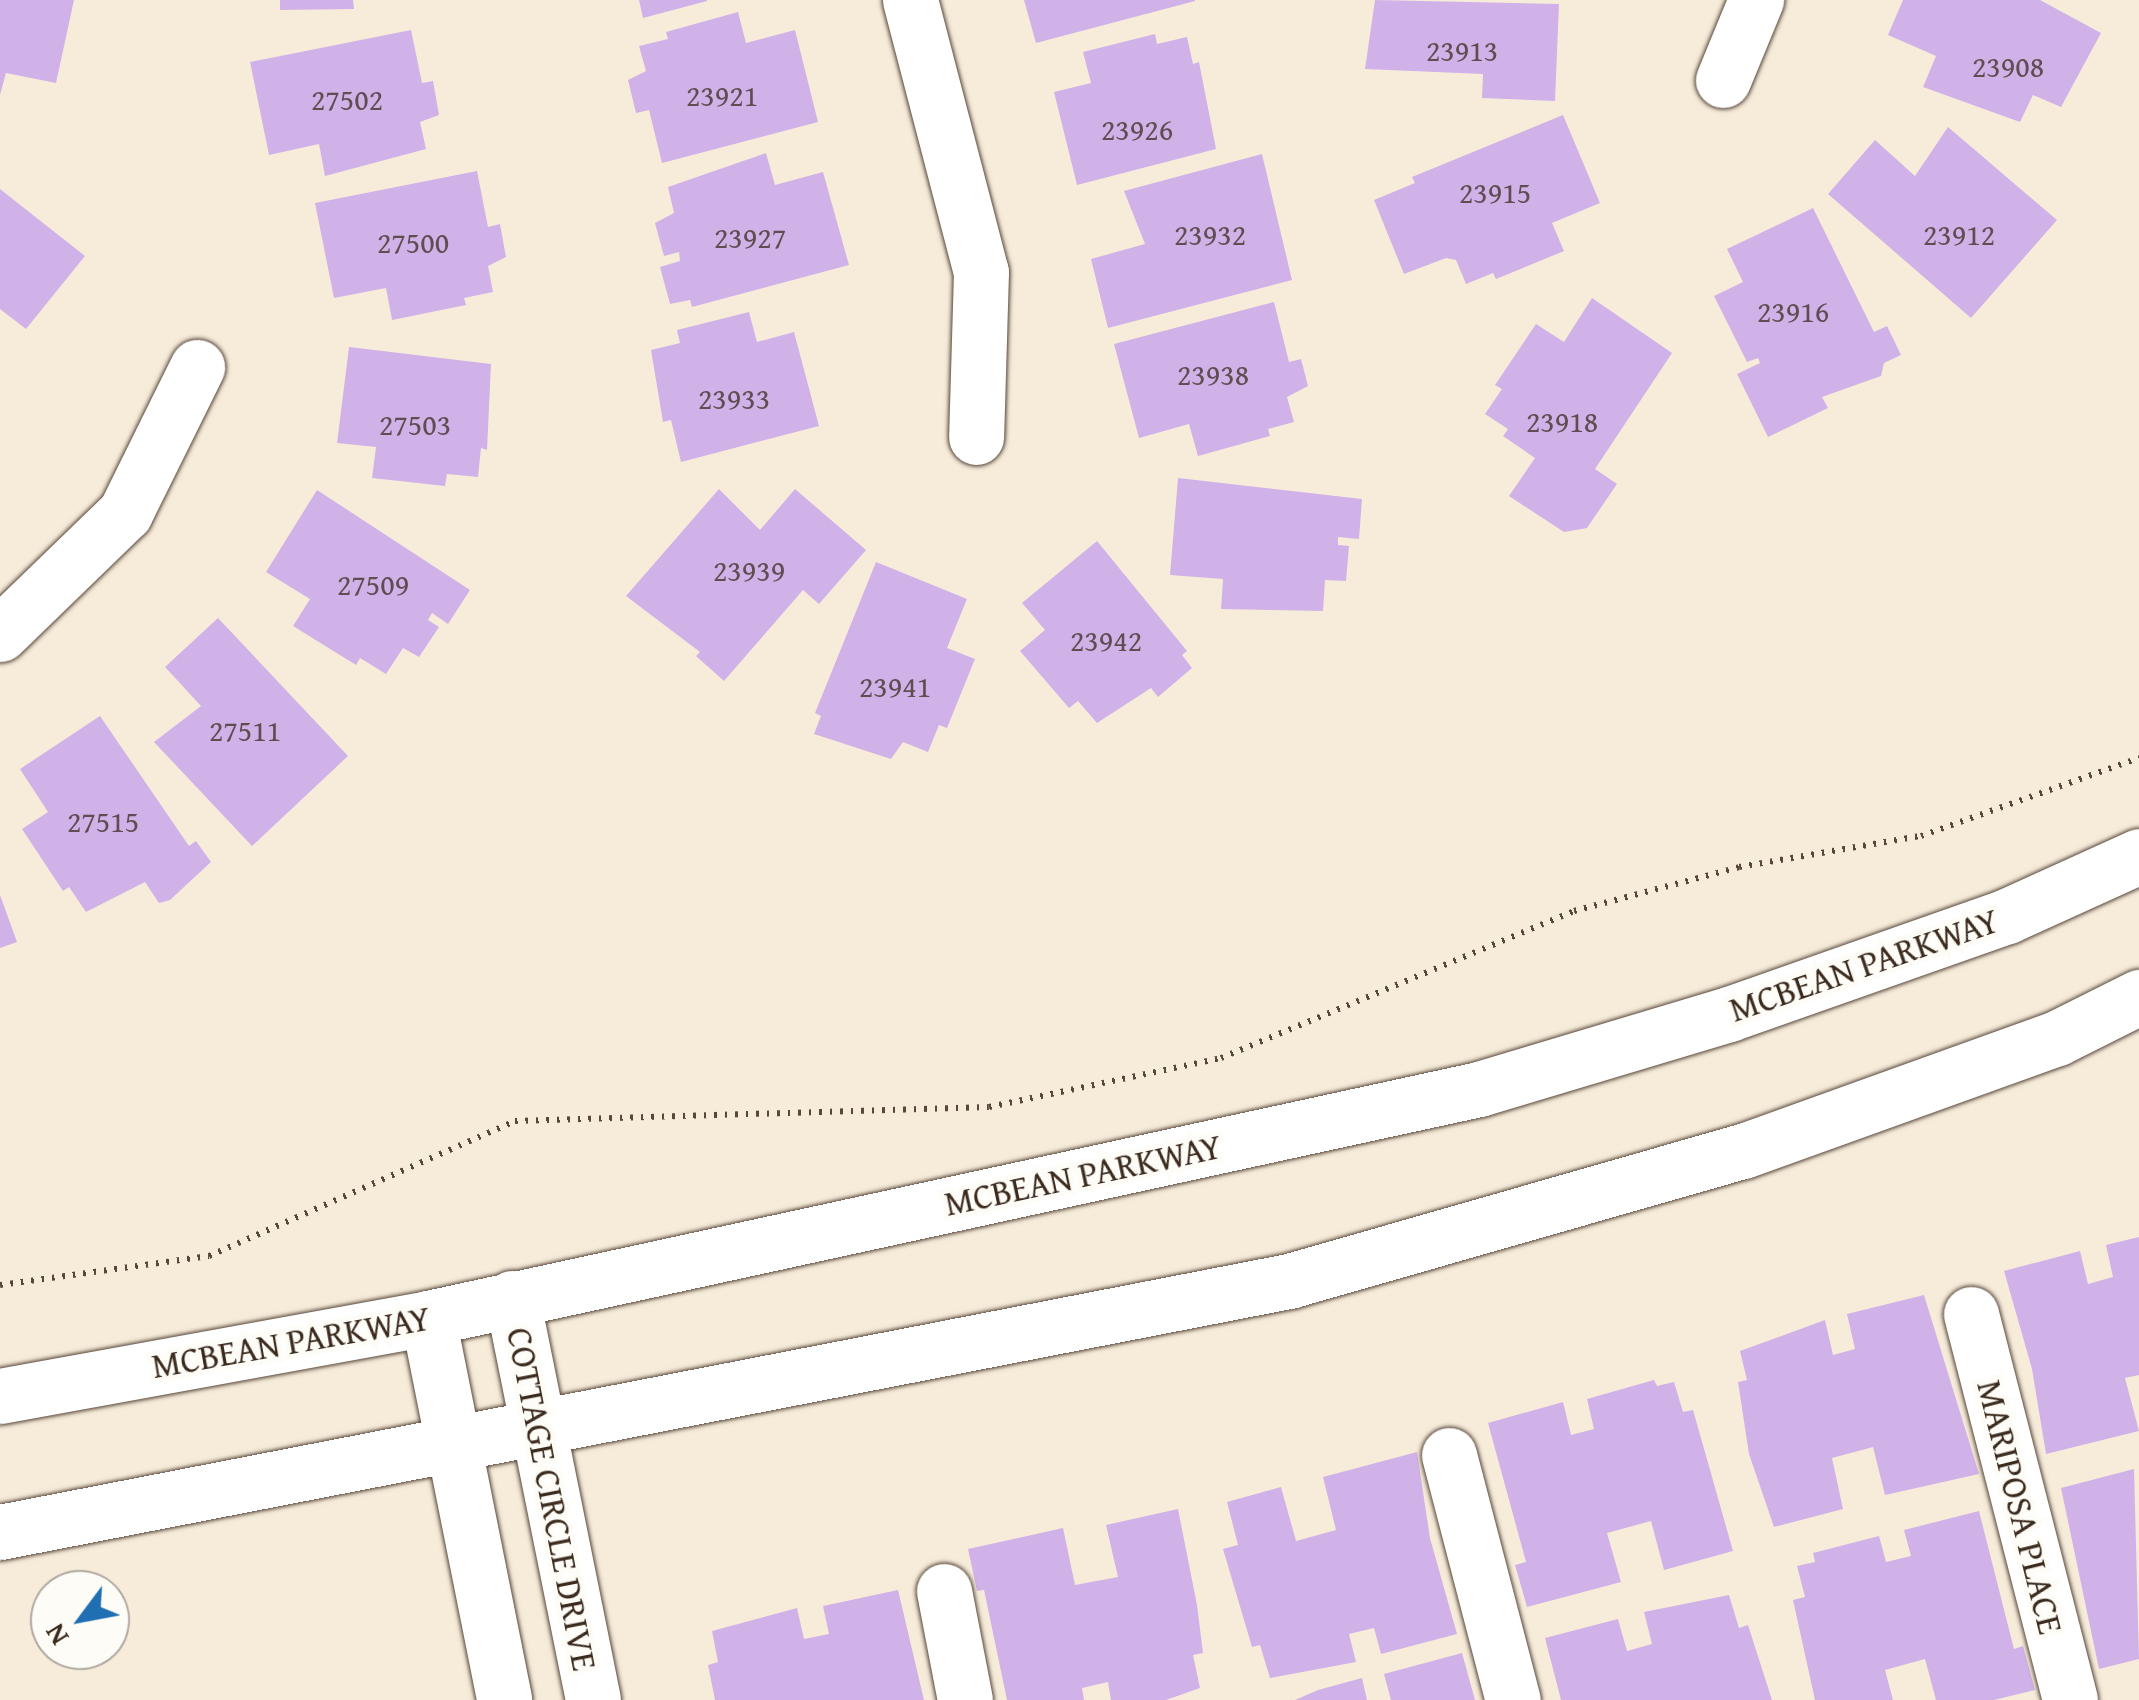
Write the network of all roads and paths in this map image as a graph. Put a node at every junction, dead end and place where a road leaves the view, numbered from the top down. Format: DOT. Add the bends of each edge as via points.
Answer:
graph roads {
  1 [pos="910,0"];
  2 [pos="1756,0"];
  3 [pos="1723,80"];
  4 [pos="197,367"];
  5 [pos="976,436"];
  6 [pos="0,634"];
  7 [pos="2139,758"];
  8 [pos="2139,856"];
  9 [pos="2139,998"];
  10 [pos="0,1285"];
  11 [pos="512,1298"];
  12 [pos="1971,1314"];
  13 [pos="428,1318"];
  14 [pos="0,1396"];
  15 [pos="540,1425"];
  16 [pos="455,1444"];
  17 [pos="1449,1455"];
  18 [pos="0,1532"];
  19 [pos="944,1592"];
  20 [pos="504,1700"];
  21 [pos="593,1700"];
  22 [pos="965,1700"];
  23 [pos="1513,1700"];
  24 [pos="2070,1700"];
  1 -- 5 [label="main road" via="981,272"];
  2 -- 3 [label="main road"];
  4 -- 6 [label="main road" via="125,513"];
  7 -- 10 [label="path" via="1921,836 1738,867 1574,911 1221,1058 989,1107 515,1121 209,1256"];
  8 -- 11 [label="main road, MCBEAN PARKWAY" via="2006,916 1877,962 1479,1089"];
  9 -- 15 [label="main road" via="2056,1038 1743,1152 1290,1281"];
  11 -- 13 [label="main road, MCBEAN PARKWAY"];
  11 -- 15 [label="main road, COTTAGE CIRCLE DRIVE"];
  12 -- 24 [label="main road, MARIPOSA PLACE"];
  13 -- 14 [label="main road, MCBEAN PARKWAY"];
  13 -- 16 [label="main road"];
  15 -- 16 [label="main road"];
  15 -- 21 [label="main road, COTTAGE CIRCLE DRIVE"];
  16 -- 18 [label="main road"];
  16 -- 20 [label="main road"];
  17 -- 23 [label="main road"];
  19 -- 22 [label="main road"];
}
